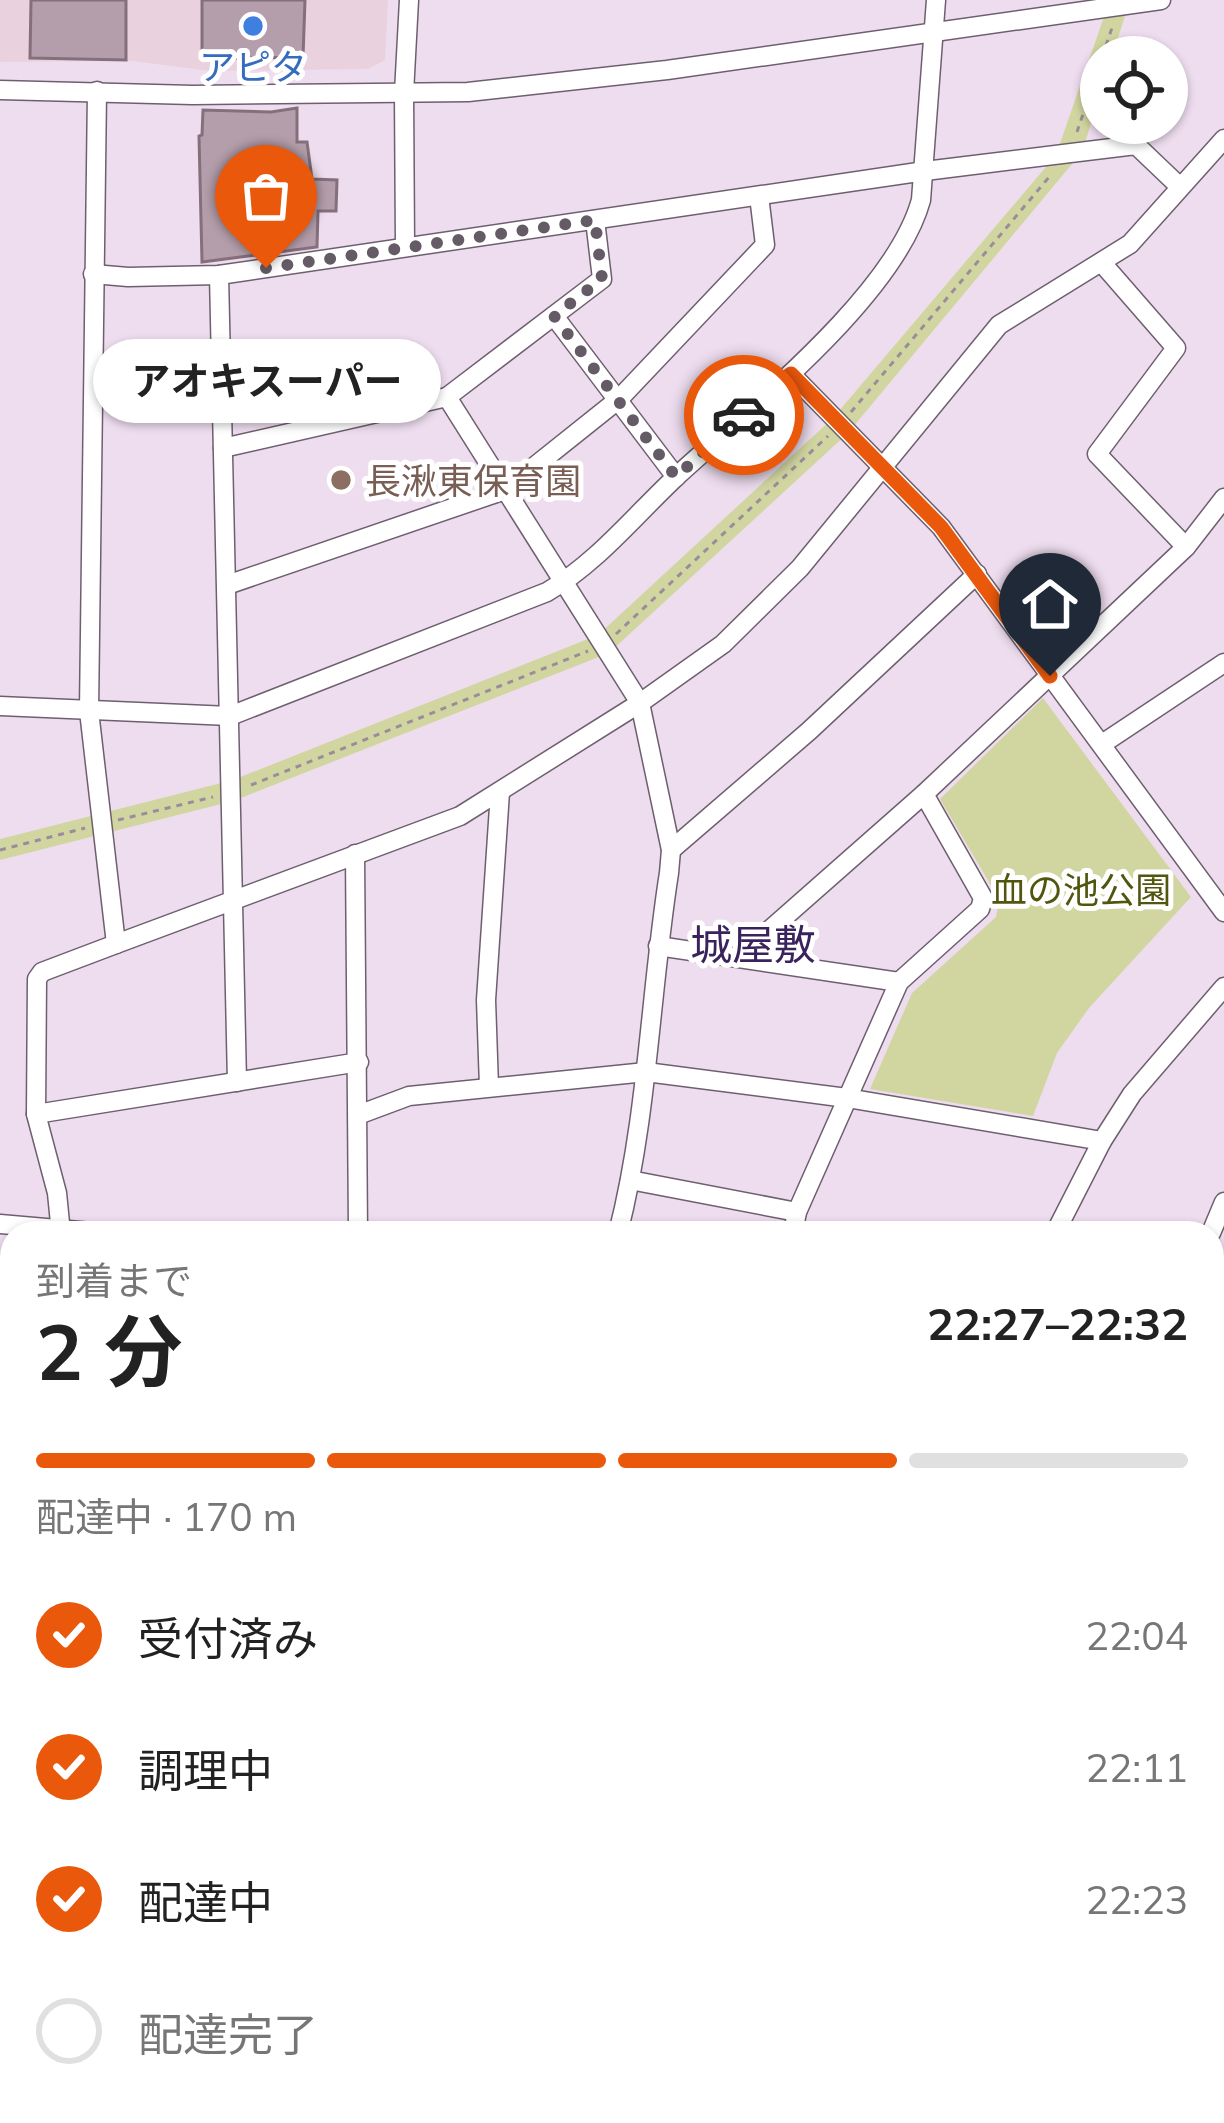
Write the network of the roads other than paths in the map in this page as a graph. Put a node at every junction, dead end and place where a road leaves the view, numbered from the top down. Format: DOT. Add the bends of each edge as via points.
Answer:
graph roads {
  1 [pos="409,0"];
  2 [pos="937,0"];
  3 [pos="1161,0"];
  4 [pos="935,32"];
  5 [pos="0,90"];
  6 [pos="98,91"];
  7 [pos="404,93"];
  8 [pos="1224,139"];
  9 [pos="925,171"];
  10 [pos="1179,186"];
  11 [pos="759,196"];
  12 [pos="595,220"];
  13 [pos="405,248"];
  14 [pos="1102,262"];
  15 [pos="93,274"];
  16 [pos="219,275"];
  17 [pos="554,316"];
  18 [pos="791,374"];
  19 [pos="447,397"];
  20 [pos="619,399"];
  21 [pos="223,448"];
  22 [pos="884,465"];
  23 [pos="676,477"];
  24 [pos="505,490"];
  25 [pos="1224,498"];
  26 [pos="1186,548"];
  27 [pos="977,574"];
  28 [pos="563,582"];
  29 [pos="227,585"];
  30 [pos="1224,663"];
  31 [pos="1050,676"];
  32 [pos="640,703"];
  33 [pos="0,706"];
  34 [pos="89,711"];
  35 [pos="230,716"];
  36 [pos="1102,744"];
  37 [pos="500,792"];
  38 [pos="924,794"];
  39 [pos="671,850"];
  40 [pos="355,854"];
  41 [pos="236,900"];
  42 [pos="1224,912"];
  43 [pos="116,944"];
  44 [pos="658,946"];
  45 [pos="739,957"];
  46 [pos="899,982"];
  47 [pos="1224,987"];
  48 [pos="359,1062"];
  49 [pos="646,1072"];
  50 [pos="237,1082"];
  51 [pos="489,1087"];
  52 [pos="848,1098"];
  53 [pos="37,1114"];
  54 [pos="358,1115"];
  55 [pos="1102,1141"];
  56 [pos="630,1180"];
  57 [pos="797,1213"];
  58 [pos="59,1221"];
  59 [pos="358,1221"];
  60 [pos="621,1221"];
  61 [pos="795,1221"];
  62 [pos="1061,1221"];
  1 -- 7 [label="street"];
  2 -- 4 [label="street"];
  3 -- 4 [label="street"];
  4 -- 7 [label="street" via="566,83"];
  4 -- 9 [label="street"];
  5 -- 6 [label="street"];
  6 -- 7 [label="street"];
  6 -- 15 [label="street"];
  7 -- 13 [label="street"];
  8 -- 10 [label="street"];
  9 -- 10 [label="street" via="1136,145"];
  9 -- 11 [label="street"];
  9 -- 18 [label="street" via="915,225 901,249"];
  10 -- 14 [label="street" via="1130,244"];
  11 -- 12 [label="street"];
  11 -- 20 [label="street" via="765,245"];
  12 -- 13 [label="street"];
  12 -- 17 [label="street" via="602,279"];
  13 -- 16 [label="street"];
  14 -- 22 [label="street" via="999,325"];
  14 -- 26 [label="street" via="1176,348 1097,454"];
  15 -- 16 [label="street"];
  15 -- 34 [label="street"];
  16 -- 21 [label="street"];
  17 -- 19 [label="street"];
  17 -- 20 [label="street"];
  18 -- 22 [label="street"];
  18 -- 23 [label="street"];
  19 -- 21 [label="street"];
  19 -- 24 [label="street"];
  20 -- 23 [label="street"];
  20 -- 24 [label="street"];
  21 -- 29 [label="street"];
  22 -- 27 [label="street"];
  22 -- 32 [label="street" via="771,598"];
  23 -- 28 [label="street"];
  24 -- 28 [label="street"];
  24 -- 29 [label="street"];
  25 -- 26 [label="street"];
  26 -- 31 [label="street"];
  27 -- 31 [label="street"];
  27 -- 39 [label="street"];
  28 -- 32 [label="street"];
  28 -- 35 [label="street"];
  29 -- 35 [label="street"];
  30 -- 36 [label="street"];
  31 -- 36 [label="street"];
  31 -- 38 [label="street"];
  32 -- 37 [label="street"];
  32 -- 39 [label="street"];
  33 -- 34 [label="street"];
  34 -- 35 [label="street"];
  34 -- 43 [label="street"];
  35 -- 41 [label="street"];
  36 -- 42 [label="street"];
  37 -- 40 [label="street" via="460,816"];
  37 -- 51 [label="street" via="485,1000"];
  38 -- 45 [label="street"];
  38 -- 46 [label="street" via="983,898"];
  39 -- 44 [label="street"];
  40 -- 41 [label="street"];
  40 -- 48 [label="street"];
  41 -- 43 [label="street"];
  41 -- 50 [label="street"];
  43 -- 53 [label="street" via="37,979"];
  44 -- 45 [label="street"];
  44 -- 49 [label="street"];
  45 -- 46 [label="street"];
  46 -- 52 [label="street"];
  47 -- 55 [label="street"];
  48 -- 50 [label="street"];
  48 -- 54 [label="street"];
  49 -- 51 [label="street"];
  49 -- 52 [label="street"];
  49 -- 56 [label="street"];
  50 -- 53 [label="street"];
  51 -- 54 [label="street" via="409,1096"];
  52 -- 55 [label="street"];
  52 -- 57 [label="street"];
  53 -- 58 [label="street"];
  54 -- 59 [label="street"];
  55 -- 62 [label="street"];
  56 -- 57 [label="street"];
  56 -- 60 [label="street"];
  57 -- 61 [label="street"];
}
